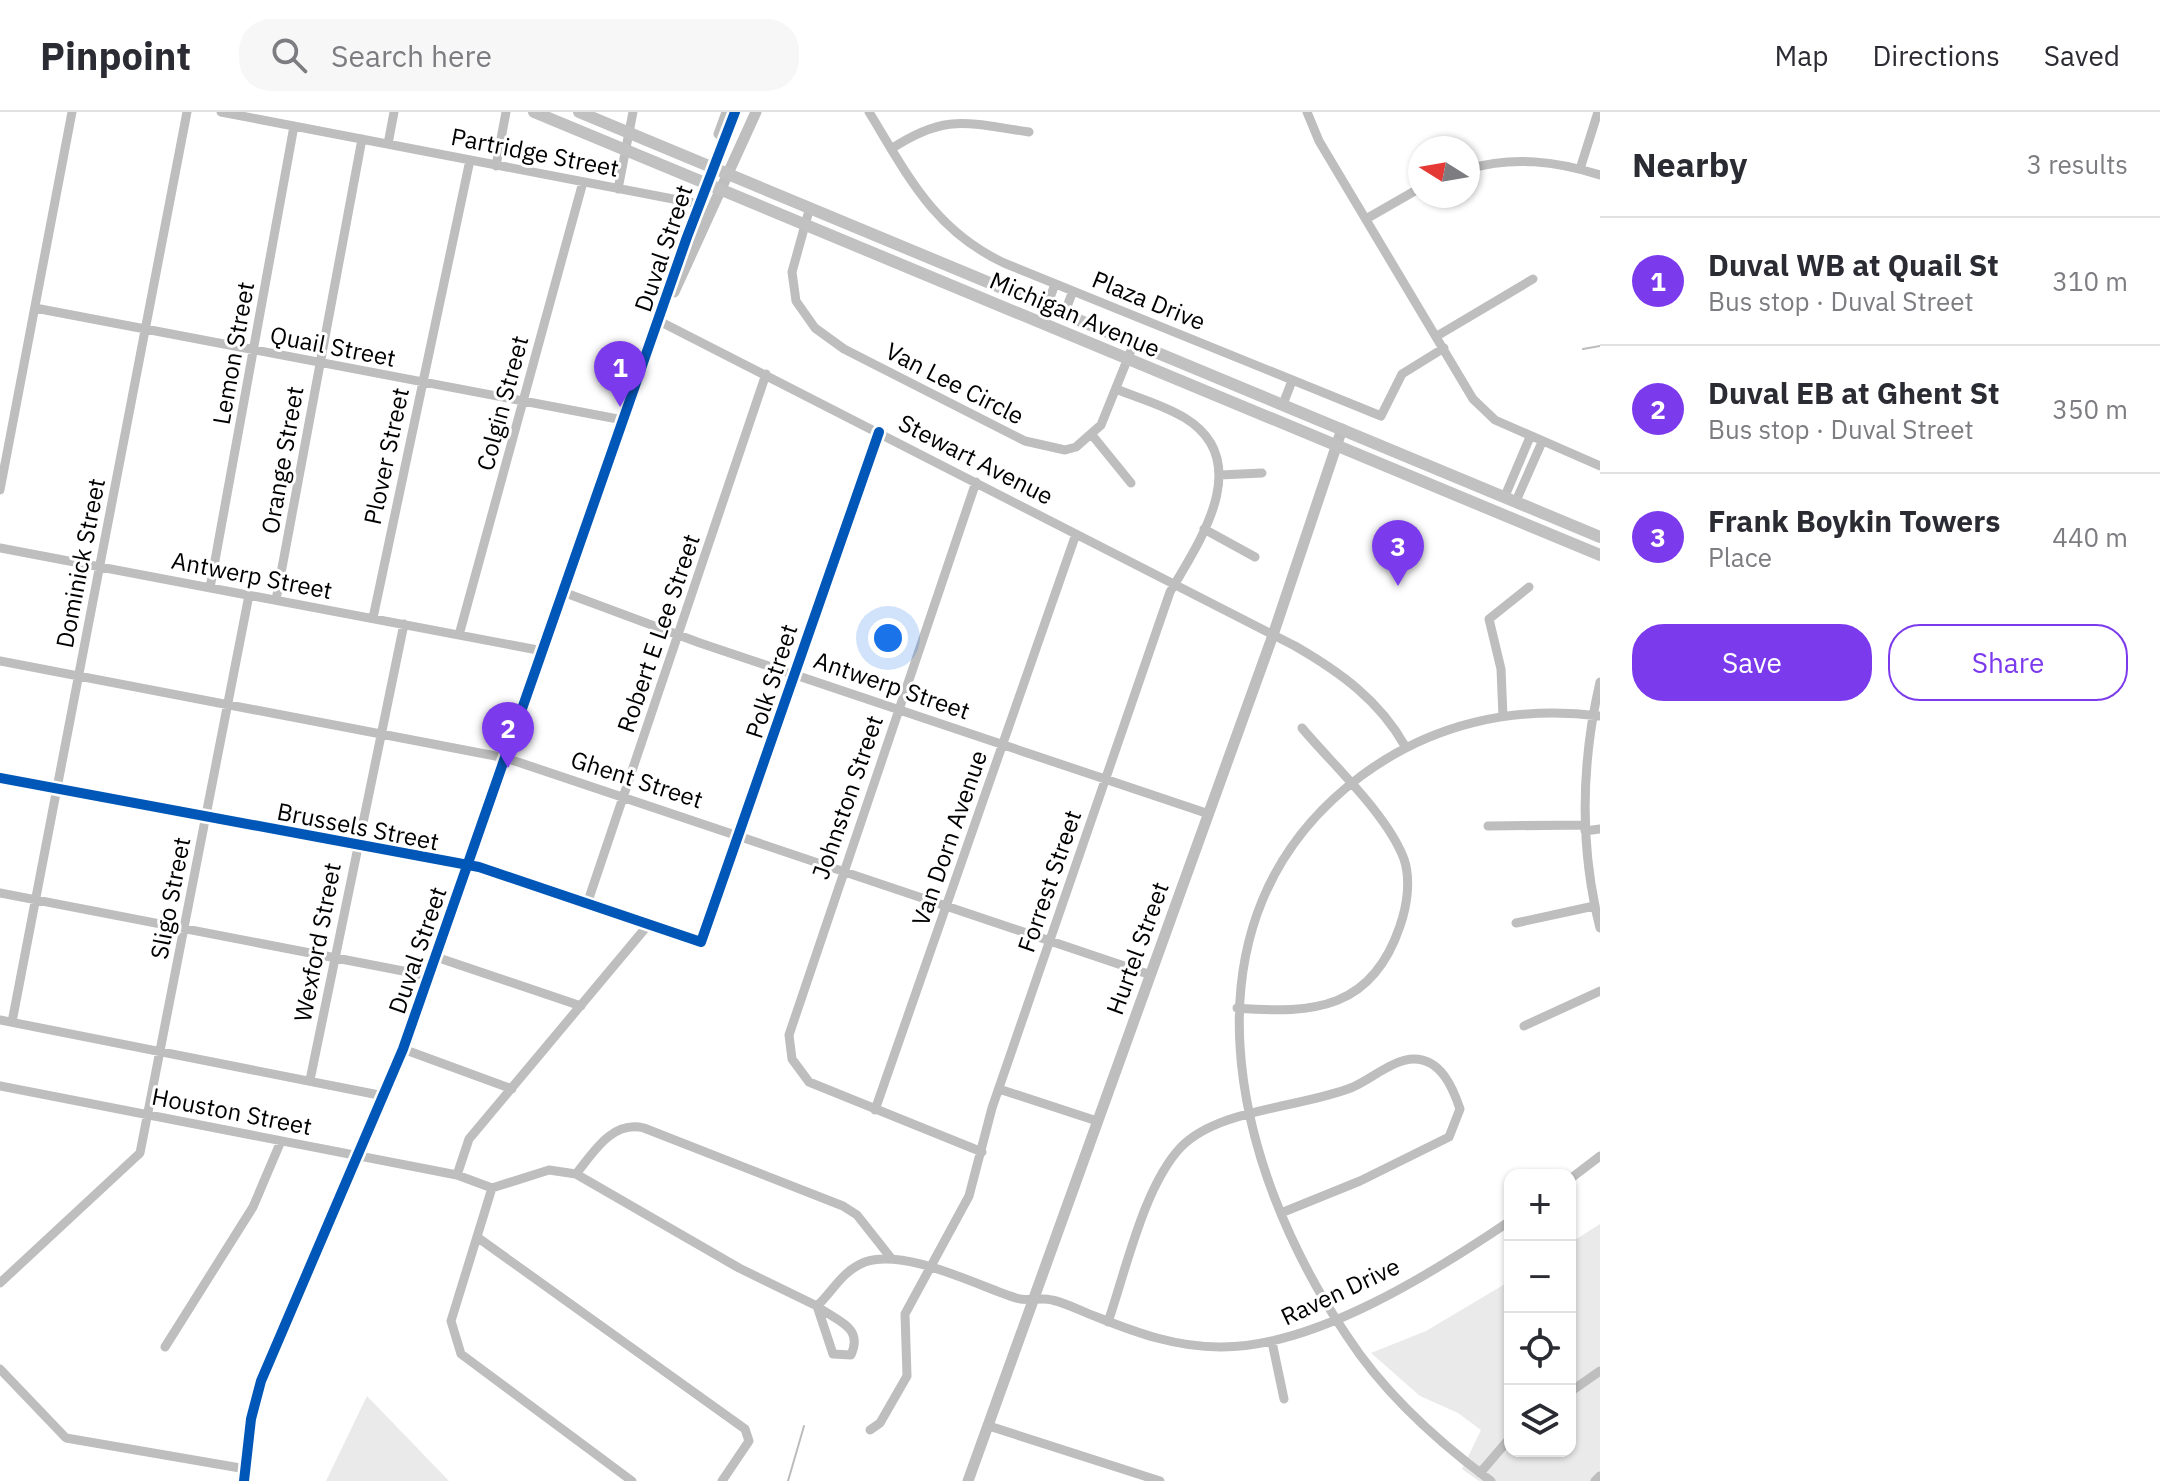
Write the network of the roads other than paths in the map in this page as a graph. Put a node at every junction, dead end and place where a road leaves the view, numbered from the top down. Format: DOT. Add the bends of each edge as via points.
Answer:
graph roads {
  1 [pos="72,112"];
  2 [pos="187,112"];
  3 [pos="221,112"];
  4 [pos="394,112"];
  5 [pos="506,112"];
  6 [pos="534,112"];
  7 [pos="633,112"];
  8 [pos="725,112"];
  9 [pos="735,112"];
  10 [pos="869,112"];
  11 [pos="1307,112"];
  12 [pos="1598,112"];
  13 [pos="584,114"];
  14 [pos="752,115"];
  15 [pos="294,126"];
  16 [pos="579,131"];
  17 [pos="1029,132"];
  18 [pos="629,133"];
  19 [pos="362,139"];
  20 [pos="724,140"];
  21 [pos="388,144"];
  22 [pos="891,149"];
  23 [pos="626,150"];
  24 [pos="470,160"];
  25 [pos="496,166"];
  26 [pos="713,167"];
  27 [pos="1480,167"];
  28 [pos="1580,169"];
  29 [pos="728,173"];
  30 [pos="1600,175"];
  31 [pos="583,182"];
  32 [pos="707,184"];
  33 [pos="618,189"];
  34 [pos="721,190"];
  35 [pos="1408,195"];
  36 [pos="699,204"];
  37 [pos="810,207"];
  38 [pos="1366,219"];
  39 [pos="804,224"];
  40 [pos="1533,279"];
  41 [pos="1055,284"];
  42 [pos="1073,291"];
  43 [pos="1047,306"];
  44 [pos="35,308"];
  45 [pos="1064,314"];
  46 [pos="659,321"];
  47 [pos="145,330"];
  48 [pos="1437,336"];
  49 [pos="1134,343"];
  50 [pos="1444,348"];
  51 [pos="253,352"];
  52 [pos="1127,360"];
  53 [pos="320,364"];
  54 [pos="766,374"];
  55 [pos="1292,381"];
  56 [pos="421,382"];
  57 [pos="1116,389"];
  58 [pos="523,401"];
  59 [pos="1283,404"];
  60 [pos="623,420"];
  61 [pos="1342,429"];
  62 [pos="879,432"];
  63 [pos="1092,435"];
  64 [pos="1530,437"];
  65 [pos="1542,442"];
  66 [pos="1335,446"];
  67 [pos="1600,466"];
  68 [pos="1262,473"];
  69 [pos="1220,475"];
  70 [pos="976,482"];
  71 [pos="1131,483"];
  72 [pos="0,490"];
  73 [pos="1510,499"];
  74 [pos="1204,529"];
  75 [pos="1076,534"];
  76 [pos="1600,537"];
  77 [pos="0,548"];
  78 [pos="1600,555"];
  79 [pos="1255,557"];
  80 [pos="99,567"];
  81 [pos="1174,584"];
  82 [pos="1529,587"];
  83 [pos="210,588"];
  84 [pos="563,592"];
  85 [pos="249,595"];
  86 [pos="276,600"];
  87 [pos="373,618"];
  88 [pos="404,624"];
  89 [pos="677,634"];
  90 [pos="459,635"];
  91 [pos="1273,635"];
  92 [pos="543,651"];
  93 [pos="0,661"];
  94 [pos="794,673"];
  95 [pos="79,677"];
  96 [pos="1600,682"];
  97 [pos="228,706"];
  98 [pos="898,710"];
  99 [pos="1503,716"];
  100 [pos="1596,716"];
  101 [pos="1302,728"];
  102 [pos="380,735"];
  103 [pos="1002,744"];
  104 [pos="1405,746"];
  105 [pos="506,758"];
  106 [pos="0,778"];
  107 [pos="1106,779"];
  108 [pos="1350,784"];
  109 [pos="58,789"];
  110 [pos="624,795"];
  111 [pos="1209,814"];
  112 [pos="206,818"];
  113 [pos="1488,826"];
  114 [pos="1584,828"];
  115 [pos="1600,829"];
  116 [pos="740,835"];
  117 [pos="357,847"];
  118 [pos="467,866"];
  119 [pos="843,870"];
  120 [pos="0,893"];
  121 [pos="36,900"];
  122 [pos="587,904"];
  123 [pos="948,906"];
  124 [pos="1594,906"];
  125 [pos="1516,923"];
  126 [pos="648,925"];
  127 [pos="1600,928"];
  128 [pos="184,929"];
  129 [pos="1050,940"];
  130 [pos="701,942"];
  131 [pos="335,957"];
  132 [pos="436,957"];
  133 [pos="1151,975"];
  134 [pos="429,976"];
  135 [pos="1600,991"];
  136 [pos="581,1006"];
  137 [pos="1237,1008"];
  138 [pos="0,1020"];
  139 [pos="12,1022"];
  140 [pos="1524,1026"];
  141 [pos="403,1049"];
  142 [pos="161,1052"];
  143 [pos="310,1080"];
  144 [pos="0,1086"];
  145 [pos="512,1089"];
  146 [pos="999,1089"];
  147 [pos="384,1096"];
  148 [pos="875,1110"];
  149 [pos="149,1115"];
  150 [pos="1250,1116"];
  151 [pos="1097,1121"];
  152 [pos="281,1141"];
  153 [pos="982,1152"];
  154 [pos="358,1155"];
  155 [pos="1600,1156"];
  156 [pos="576,1174"];
  157 [pos="1576,1174"];
  158 [pos="457,1175"];
  159 [pos="492,1188"];
  160 [pos="1281,1213"];
  161 [pos="1504,1225"];
  162 [pos="477,1237"];
  163 [pos="891,1258"];
  164 [pos="928,1268"];
  165 [pos="0,1283"];
  166 [pos="1036,1300"];
  167 [pos="817,1306"];
  168 [pos="1336,1319"];
  169 [pos="1108,1322"];
  170 [pos="1272,1342"];
  171 [pos="165,1347"];
  172 [pos="0,1369"];
  173 [pos="1600,1371"];
  174 [pos="1576,1388"];
  175 [pos="1284,1399"];
  176 [pos="989,1426"];
  177 [pos="870,1430"];
  178 [pos="1504,1445"];
  179 [pos="1480,1473"];
  180 [pos="245,1475"];
  181 [pos="1600,1476"];
  182 [pos="632,1481"];
  183 [pos="722,1481"];
  184 [pos="968,1481"];
  185 [pos="1160,1481"];
  186 [pos="1491,1481"];
  187 [pos="1595,1481"];
  1 -- 44 [label="street"];
  2 -- 47 [label="street, Dominick Street"];
  3 -- 15 [label="street, Partridge Street"];
  4 -- 21 [label="street"];
  5 -- 25 [label="street"];
  6 -- 16 [label="main road, Michigan Avenue"];
  7 -- 18 [label="street"];
  8 -- 20 [label="street" via="718,134"];
  9 -- 20 [label="street, Duval Street"];
  10 -- 22 [label="street, Plaza Drive"];
  11 -- 38 [label="street"];
  12 -- 28 [label="street"];
  13 -- 16 [label="main road"];
  13 -- 18 [label="main road, Michigan Avenue"];
  14 -- 29 [label="street, Duval Street"];
  15 -- 19 [label="street, Partridge Street"];
  15 -- 51 [label="street, Lemon Street"];
  16 -- 23 [label="main road, Michigan Avenue"];
  17 -- 22 [label="street" via="945,122"];
  18 -- 23 [label="street"];
  18 -- 26 [label="main road, Michigan Avenue"];
  19 -- 21 [label="street, Partridge Street"];
  19 -- 53 [label="street, Orange Street"];
  20 -- 26 [label="street, Duval Street"];
  21 -- 24 [label="street, Partridge Street"];
  22 -- 41 [label="street, Plaza Drive" via="917,191 951,229 982,253"];
  23 -- 32 [label="main road, Michigan Avenue"];
  23 -- 33 [label="street"];
  24 -- 25 [label="street, Partridge Street"];
  24 -- 56 [label="street, Plover Street"];
  25 -- 31 [label="street, Partridge Street"];
  26 -- 29 [label="main road, Michigan Avenue"];
  26 -- 32 [label="street, Duval Street"];
  27 -- 28 [label="street" via="1512,160"];
  28 -- 30 [label="street"];
  29 -- 34 [label="street, Duval Street"];
  29 -- 37 [label="main road, Michigan Avenue"];
  31 -- 33 [label="street, Partridge Street"];
  31 -- 58 [label="street, Colgin Street"];
  32 -- 34 [label="main road, Michigan Avenue"];
  32 -- 36 [label="street, Duval Street"];
  33 -- 36 [label="street, Partridge Street"];
  34 -- 39 [label="main road, Michigan Avenue"];
  34 -- 46 [label="street, Duval Street"];
  35 -- 38 [label="street"];
  36 -- 46 [label="street, Duval Street"];
  37 -- 39 [label="street, Van Lee Circle"];
  37 -- 43 [label="main road, Michigan Avenue"];
  38 -- 48 [label="street"];
  39 -- 52 [label="main road, Michigan Avenue"];
  39 -- 63 [label="street, Van Lee Circle" via="792,272 796,301 802,315 830,341 1025,441 1065,450"];
  40 -- 48 [label="street"];
  41 -- 42 [label="street, Plaza Drive"];
  41 -- 43 [label="street"];
  42 -- 45 [label="street"];
  42 -- 55 [label="street, Plaza Drive"];
  43 -- 45 [label="main road, Michigan Avenue"];
  44 -- 47 [label="street, Quail Street"];
  44 -- 72 [label="street"];
  45 -- 49 [label="main road, Michigan Avenue"];
  46 -- 54 [label="street, Stewart Avenue"];
  46 -- 60 [label="street, Duval Street"];
  47 -- 51 [label="street, Quail Street"];
  47 -- 80 [label="street, Dominick Street"];
  48 -- 50 [label="street"];
  49 -- 52 [label="street"];
  49 -- 59 [label="main road, Michigan Avenue"];
  50 -- 55 [label="street, Plaza Drive" via="1402,374 1381,416"];
  50 -- 64 [label="street" via="1473,399 1495,420"];
  51 -- 53 [label="street, Quail Street"];
  51 -- 83 [label="street, Lemon Street"];
  52 -- 57 [label="street"];
  52 -- 66 [label="main road, Michigan Avenue"];
  53 -- 56 [label="street, Quail Street"];
  53 -- 86 [label="street, Orange Street"];
  54 -- 62 [label="street, Stewart Avenue"];
  54 -- 89 [label="street, Robert E Lee Street"];
  55 -- 59 [label="street"];
  56 -- 58 [label="street, Quail Street"];
  56 -- 87 [label="street, Plover Street"];
  57 -- 63 [label="street"];
  57 -- 69 [label="street" via="1174,412 1198,428 1217,454"];
  58 -- 60 [label="street, Quail Street"];
  58 -- 90 [label="street, Colgin Street"];
  59 -- 61 [label="main road, Michigan Avenue"];
  60 -- 84 [label="street, Duval Street"];
  61 -- 66 [label="street, Hurtel Street"];
  61 -- 73 [label="main road, Michigan Avenue"];
  62 -- 70 [label="street, Stewart Avenue"];
  62 -- 94 [label="street, Polk Street"];
  63 -- 71 [label="street"];
  64 -- 65 [label="street"];
  64 -- 73 [label="street"];
  65 -- 67 [label="street"];
  65 -- 73 [label="street"];
  66 -- 78 [label="main road, Michigan Avenue"];
  66 -- 91 [label="street, Hurtel Street"];
  68 -- 69 [label="street"];
  69 -- 74 [label="street, Forrest Street"];
  70 -- 75 [label="street, Stewart Avenue"];
  70 -- 98 [label="street, Johnston Street"];
  73 -- 76 [label="main road, Michigan Avenue"];
  74 -- 79 [label="street"];
  74 -- 81 [label="street, Forrest Street"];
  75 -- 81 [label="street, Stewart Avenue"];
  75 -- 103 [label="street, Van Dorn Avenue"];
  77 -- 80 [label="street, Antwerp Street"];
  80 -- 83 [label="street, Antwerp Street"];
  80 -- 95 [label="street, Dominick Street"];
  81 -- 91 [label="street, Stewart Avenue"];
  81 -- 107 [label="street, Forrest Street"];
  82 -- 99 [label="street" via="1489,619 1501,669"];
  83 -- 85 [label="street, Antwerp Street"];
  84 -- 89 [label="street, Antwerp Street"];
  84 -- 92 [label="street, Duval Street"];
  85 -- 86 [label="street, Antwerp Street"];
  85 -- 97 [label="street, Sligo Street"];
  86 -- 87 [label="street, Antwerp Street"];
  87 -- 88 [label="street, Antwerp Street"];
  88 -- 90 [label="street, Antwerp Street"];
  88 -- 102 [label="street, Wexford Street"];
  89 -- 94 [label="street, Antwerp Street"];
  89 -- 110 [label="street, Robert E Lee Street"];
  90 -- 92 [label="street, Antwerp Street"];
  91 -- 104 [label="street, Stewart Avenue" via="1329,666 1374,702"];
  91 -- 111 [label="street, Hurtel Street"];
  92 -- 105 [label="street, Duval Street"];
  93 -- 95 [label="street, Ghent Street"];
  94 -- 98 [label="street, Antwerp Street"];
  94 -- 116 [label="street, Polk Street"];
  95 -- 97 [label="street, Ghent Street"];
  95 -- 109 [label="street, Dominick Street"];
  96 -- 100 [label="street"];
  97 -- 102 [label="street, Ghent Street"];
  97 -- 112 [label="street, Sligo Street"];
  98 -- 103 [label="street, Antwerp Street"];
  98 -- 119 [label="street, Johnston Street"];
  99 -- 100 [label="street"];
  99 -- 104 [label="street" via="1468,721"];
  100 -- 114 [label="street" via="1587,739"];
  101 -- 108 [label="street"];
  102 -- 105 [label="street, Ghent Street"];
  102 -- 117 [label="street, Wexford Street"];
  103 -- 107 [label="street, Antwerp Street"];
  103 -- 123 [label="street, Van Dorn Avenue"];
  104 -- 108 [label="street"];
  105 -- 110 [label="street, Ghent Street"];
  105 -- 118 [label="street, Duval Street"];
  106 -- 109 [label="street, Brussels Street"];
  107 -- 111 [label="street, Antwerp Street"];
  107 -- 129 [label="street, Forrest Street"];
  108 -- 137 [label="street" via="1305,827 1266,893 1242,959"];
  108 -- 137 [label="street" via="1404,860 1407,896 1386,959 1359,990 1327,1005 1304,1010"];
  109 -- 112 [label="street, Brussels Street"];
  109 -- 121 [label="street, Dominick Street"];
  110 -- 116 [label="street, Ghent Street"];
  110 -- 122 [label="street, Robert E Lee Street"];
  111 -- 133 [label="street, Hurtel Street"];
  112 -- 117 [label="street, Brussels Street"];
  112 -- 128 [label="street, Sligo Street"];
  113 -- 114 [label="street"];
  114 -- 115 [label="street"];
  114 -- 124 [label="street"];
  116 -- 119 [label="street, Ghent Street"];
  116 -- 130 [label="street, Polk Street"];
  117 -- 118 [label="street, Brussels Street"];
  117 -- 131 [label="street, Wexford Street"];
  118 -- 122 [label="street, Brussels Street"];
  118 -- 132 [label="street, Duval Street"];
  119 -- 123 [label="street, Ghent Street"];
  119 -- 148 [label="street, Johnston Street" via="792,1022 792,1059 809,1082"];
  120 -- 121 [label="street"];
  121 -- 128 [label="street"];
  121 -- 139 [label="street, Dominick Street"];
  122 -- 126 [label="street, Brussels Street"];
  123 -- 129 [label="street, Ghent Street"];
  123 -- 148 [label="street, Van Dorn Avenue"];
  124 -- 125 [label="street"];
  124 -- 127 [label="street"];
  126 -- 130 [label="street, Brussels Street"];
  126 -- 136 [label="street"];
  128 -- 131 [label="street"];
  128 -- 142 [label="street, Sligo Street"];
  129 -- 133 [label="street, Ghent Street"];
  129 -- 146 [label="street, Forrest Street"];
  131 -- 134 [label="street"];
  131 -- 143 [label="street, Wexford Street"];
  132 -- 134 [label="street, Duval Street"];
  132 -- 136 [label="street"];
  133 -- 151 [label="street, Hurtel Street"];
  134 -- 141 [label="street, Duval Street"];
  135 -- 140 [label="street"];
  136 -- 145 [label="street"];
  137 -- 150 [label="street"];
  138 -- 139 [label="street"];
  139 -- 142 [label="street"];
  141 -- 145 [label="street"];
  141 -- 147 [label="street, Duval Street"];
  142 -- 143 [label="street"];
  142 -- 149 [label="street, Sligo Street"];
  143 -- 147 [label="street"];
  144 -- 149 [label="street, Houston Street"];
  145 -- 158 [label="street" via="469,1139"];
  146 -- 151 [label="street"];
  146 -- 153 [label="street, Forrest Street"];
  147 -- 154 [label="street, Duval Street"];
  148 -- 153 [label="street, Johnston Street"];
  149 -- 152 [label="street, Houston Street"];
  149 -- 165 [label="street, Sligo Street" via="140,1153"];
  150 -- 160 [label="street"];
  150 -- 160 [label="street" via="1352,1087 1413,1058 1442,1072 1460,1109 1449,1137"];
  150 -- 169 [label="street" via="1202,1131 1168,1164"];
  151 -- 166 [label="street, Hurtel Street"];
  152 -- 154 [label="street, Houston Street"];
  152 -- 171 [label="street" via="253,1207"];
  153 -- 164 [label="street, Forrest Street" via="969,1196"];
  154 -- 158 [label="street, Houston Street"];
  154 -- 180 [label="street, Duval Street" via="261,1381"];
  155 -- 157 [label="street"];
  156 -- 159 [label="street" via="549,1170"];
  156 -- 163 [label="street" via="609,1135 621,1128 644,1128 843,1206 857,1215"];
  156 -- 167 [label="street"];
  158 -- 159 [label="street, Houston Street"];
  159 -- 162 [label="street"];
  160 -- 168 [label="street"];
  161 -- 168 [label="street, Raven Drive"];
  162 -- 182 [label="street" via="451,1321 461,1354"];
  162 -- 183 [label="street" via="745,1429 750,1437"];
  163 -- 164 [label="street"];
  163 -- 167 [label="street" via="868,1261 845,1273"];
  164 -- 166 [label="street" via="1021,1300"];
  164 -- 177 [label="street, Forrest Street" via="905,1314 907,1376 880,1423"];
  166 -- 169 [label="street, Raven Drive" via="1051,1299"];
  166 -- 176 [label="street, Hurtel Street"];
  167 -- 167 [label="street" via="833,1354 851,1355 854,1332"];
  168 -- 170 [label="street, Raven Drive"];
  168 -- 179 [label="street" via="1392,1393"];
  169 -- 170 [label="street, Raven Drive" via="1190,1346"];
  170 -- 175 [label="street"];
  172 -- 180 [label="street" via="66,1438"];
  173 -- 174 [label="street"];
  176 -- 184 [label="street, Hurtel Street"];
  176 -- 185 [label="street"];
  178 -- 179 [label="street"];
  179 -- 186 [label="street"];
  181 -- 187 [label="street"];
}
